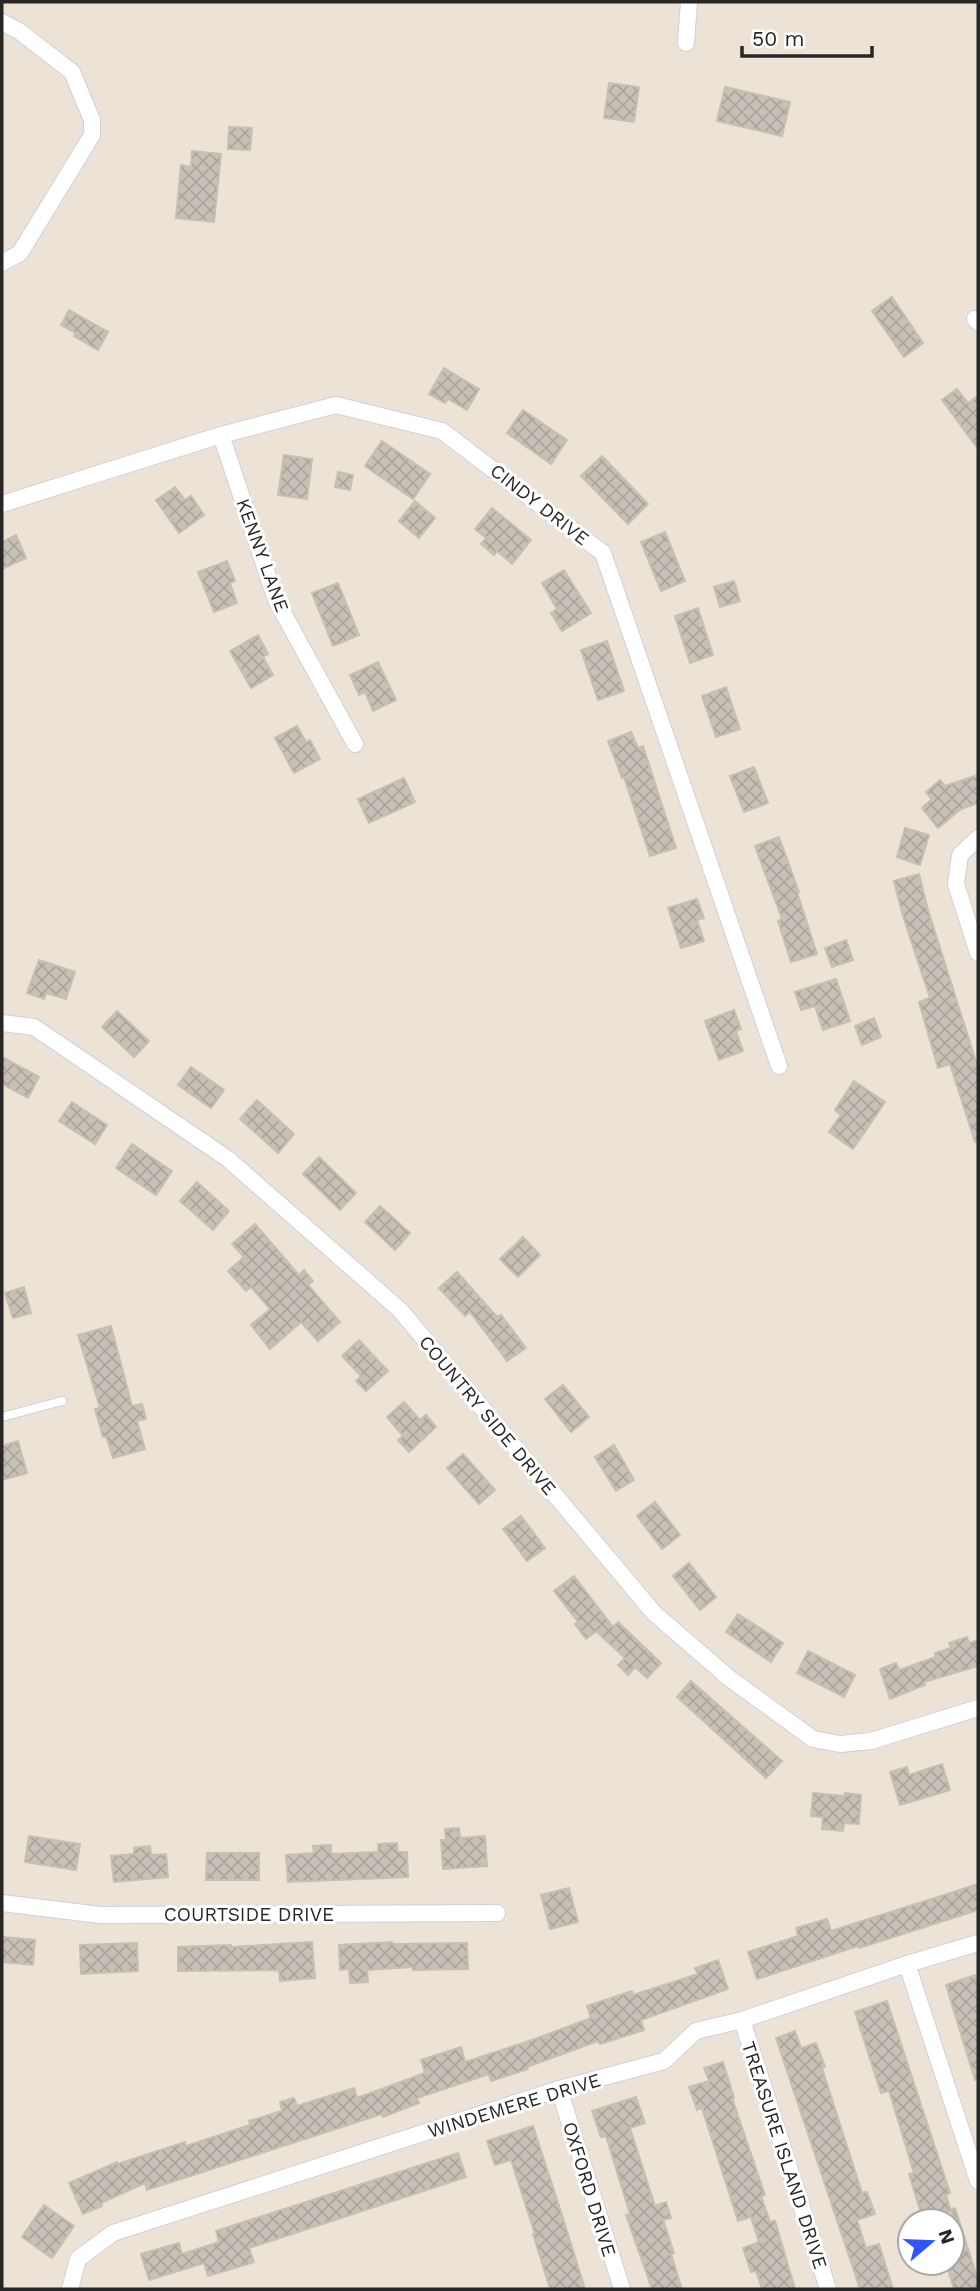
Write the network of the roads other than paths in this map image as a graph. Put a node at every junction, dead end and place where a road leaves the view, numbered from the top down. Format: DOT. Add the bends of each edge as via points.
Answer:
graph roads {
  1 [pos="689,2"];
  2 [pos="2,22"];
  3 [pos="686,43"];
  4 [pos="2,263"];
  5 [pos="221,435"];
  6 [pos="2,504"];
  7 [pos="355,744"];
  8 [pos="978,838"];
  9 [pos="978,953"];
  10 [pos="2,1023"];
  11 [pos="779,1066"];
  12 [pos="62,1401"];
  13 [pos="2,1417"];
  14 [pos="978,1709"];
  15 [pos="2,1903"];
  16 [pos="497,1913"];
  17 [pos="978,1943"];
  18 [pos="907,1964"];
  19 [pos="742,2020"];
  20 [pos="559,2089"];
  21 [pos="978,2181"];
  22 [pos="70,2289"];
  23 [pos="622,2289"];
  24 [pos="828,2289"];
  1 -- 3 [label="street"];
  2 -- 4 [label="street" via="72,72 92,120 92,135 20,253"];
  5 -- 6 [label="street, CINDY DRIVE"];
  5 -- 7 [label="street, KENNY LANE" via="276,600"];
  5 -- 11 [label="street, CINDY DRIVE" via="336,405 442,431 603,553"];
  8 -- 9 [label="street" via="960,855 956,884"];
  10 -- 14 [label="street, COUNTRY SIDE DRIVE" via="34,1027 228,1159 400,1310 654,1614 729,1678 813,1738 840,1744 871,1741"];
  12 -- 13 [label="lane"];
  15 -- 16 [label="street, COURTSIDE DRIVE" via="100,1915"];
  17 -- 18 [label="street, WINDEMERE DRIVE"];
  18 -- 19 [label="street, WINDEMERE DRIVE"];
  18 -- 21 [label="street"];
  19 -- 20 [label="street, WINDEMERE DRIVE" via="696,2031 664,2062"];
  19 -- 24 [label="street, TREASURE ISLAND DRIVE"];
  20 -- 22 [label="street, WINDEMERE DRIVE" via="113,2233 78,2259"];
  20 -- 23 [label="street, OXFORD DRIVE"];
}
